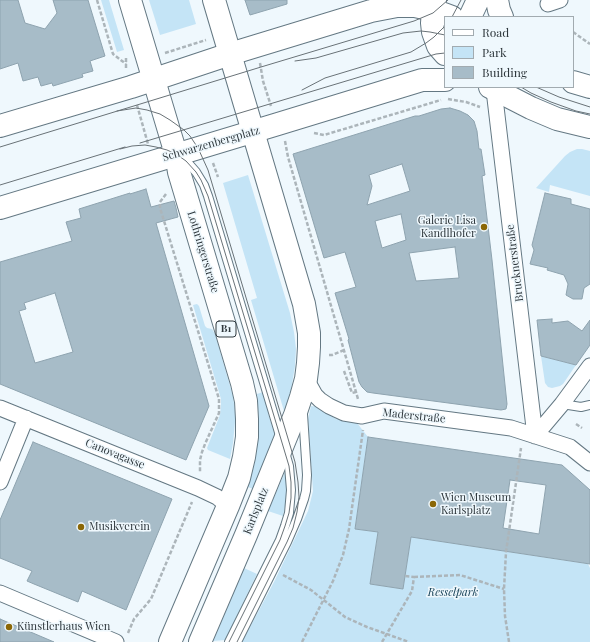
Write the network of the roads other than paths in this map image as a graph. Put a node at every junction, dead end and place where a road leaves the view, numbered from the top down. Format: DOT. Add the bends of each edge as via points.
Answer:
graph roads {
  1 [pos="130,0"];
  2 [pos="214,0"];
  3 [pos="393,0"];
  4 [pos="478,0"];
  5 [pos="497,0"];
  6 [pos="440,9"];
  7 [pos="371,11"];
  8 [pos="470,16"];
  9 [pos="502,16"];
  10 [pos="227,44"];
  11 [pos="444,55"];
  12 [pos="444,57"];
  13 [pos="154,79"];
  14 [pos="422,80"];
  15 [pos="444,80"];
  16 [pos="574,82"];
  17 [pos="590,87"];
  18 [pos="489,88"];
  19 [pos="0,126"];
  20 [pos="590,127"];
  21 [pos="256,140"];
  22 [pos="176,154"];
  23 [pos="0,208"];
  24 [pos="590,366"];
  25 [pos="304,388"];
  26 [pos="562,404"];
  27 [pos="590,404"];
  28 [pos="0,408"];
  29 [pos="26,418"];
  30 [pos="535,436"];
  31 [pos="283,446"];
  32 [pos="590,463"];
  33 [pos="0,482"];
  34 [pos="228,506"];
  35 [pos="0,593"];
  36 [pos="121,639"];
  37 [pos="170,642"];
  38 [pos="200,642"];
  39 [pos="229,642"];
  40 [pos="237,642"];
  1 -- 13 [label="main road, Lothringerstraße / B1"];
  2 -- 10 [label="main road"];
  3 -- 7 [label="main road, Schwarzenbergplatz"];
  4 -- 8 [label="main road"];
  5 -- 9 [label="main road"];
  6 -- 7 [label="main road, Schwarzenbergplatz" via="397,6"];
  6 -- 11 [label="main road, Schwarzenbergplatz" via="432,23 433,34"];
  7 -- 10 [label="main road, Schwarzenbergplatz" via="255,46"];
  10 -- 13 [label="main road, Schwarzenbergplatz"];
  10 -- 21 [label="main road"];
  12 -- 14 [label="main road, Schwarzenbergplatz"];
  13 -- 19 [label="main road, Schwarzenbergplatz"];
  13 -- 22 [label="main road, Lothringerstraße / B1"];
  14 -- 15 [label="main road, Schwarzenbergplatz"];
  14 -- 21 [label="main road, Schwarzenbergplatz" via="285,135"];
  16 -- 17 [label="main road"];
  18 -- 20 [label="main road" via="557,119"];
  18 -- 30 [label="street, Brucknerstraße" via="496,112"];
  21 -- 22 [label="main road, Schwarzenbergplatz"];
  21 -- 25 [label="main road" via="305,311 309,333"];
  22 -- 23 [label="main road, Schwarzenbergplatz"];
  22 -- 31 [label="lane" via="193,168 208,196"];
  22 -- 34 [label="main road, Lothringerstraße / B1" via="179,172 246,401 247,431 244,456"];
  24 -- 26 [label="street"];
  25 -- 30 [label="street, Maderstraße" via="329,406 344,413 362,416 384,411 511,428"];
  25 -- 31 [label="main road, Karlsplatz"];
  25 -- 40 [label="lane" via="307,475 304,499 287,542"];
  26 -- 27 [label="lane" via="581,407"];
  26 -- 30 [label="street"];
  28 -- 29 [label="street, Canovagasse"];
  29 -- 33 [label="street"];
  29 -- 34 [label="street, Canovagasse" via="198,488 217,497"];
  30 -- 32 [label="street, Maderstraße" via="570,447"];
  31 -- 38 [label="main road, Karlsplatz"];
  31 -- 39 [label="lane" via="291,482 286,526"];
  34 -- 37 [label="main road, B1"];
  35 -- 36 [label="street"];
}
